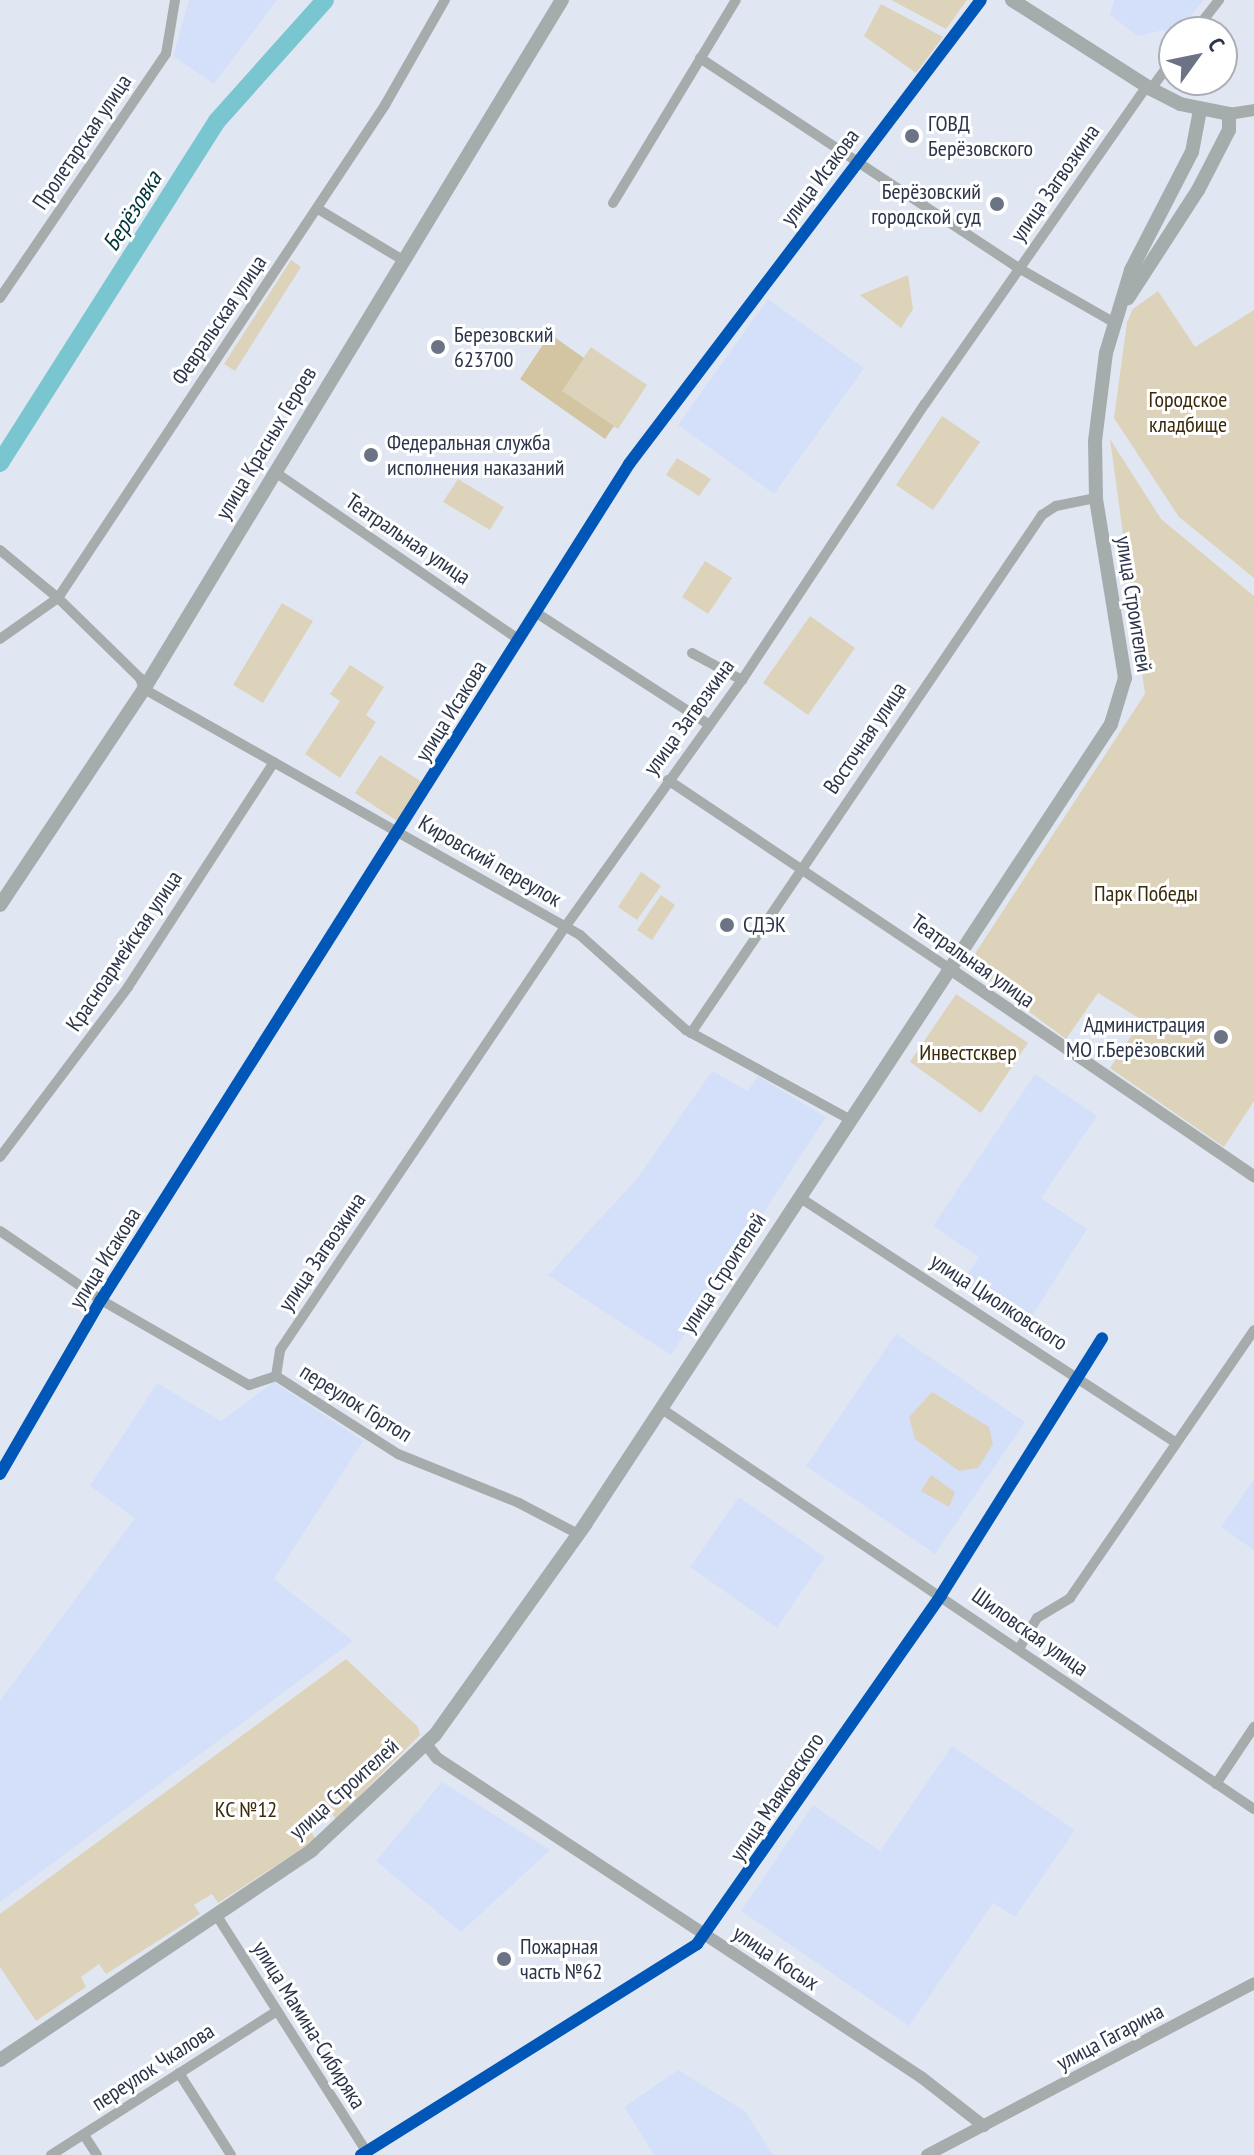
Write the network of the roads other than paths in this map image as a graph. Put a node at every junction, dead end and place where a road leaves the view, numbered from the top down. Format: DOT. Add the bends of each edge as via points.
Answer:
graph roads {
  1 [pos="175,0"];
  2 [pos="445,0"];
  3 [pos="562,0"];
  4 [pos="736,0"];
  5 [pos="981,0"];
  6 [pos="1012,0"];
  7 [pos="1219,0"];
  8 [pos="1206,16"];
  9 [pos="700,58"];
  10 [pos="1158,77"];
  11 [pos="1149,88"];
  12 [pos="1200,110"];
  13 [pos="1254,110"];
  14 [pos="1229,114"];
  15 [pos="858,158"];
  16 [pos="613,203"];
  17 [pos="318,209"];
  18 [pos="1154,229"];
  19 [pos="1168,242"];
  20 [pos="403,260"];
  21 [pos="1020,268"];
  22 [pos="0,298"];
  23 [pos="1115,319"];
  24 [pos="275,472"];
  25 [pos="1096,498"];
  26 [pos="0,550"];
  27 [pos="58,598"];
  28 [pos="535,612"];
  29 [pos="0,639"];
  30 [pos="519,640"];
  31 [pos="692,653"];
  32 [pos="742,680"];
  33 [pos="144,689"];
  34 [pos="710,725"];
  35 [pos="274,762"];
  36 [pos="668,780"];
  37 [pos="399,833"];
  38 [pos="802,869"];
  39 [pos="0,905"];
  40 [pos="565,927"];
  41 [pos="950,969"];
  42 [pos="691,1033"];
  43 [pos="849,1119"];
  44 [pos="0,1157"];
  45 [pos="1254,1176"];
  46 [pos="799,1197"];
  47 [pos="0,1231"];
  48 [pos="101,1300"];
  49 [pos="1254,1330"];
  50 [pos="1102,1338"];
  51 [pos="276,1376"];
  52 [pos="1076,1376"];
  53 [pos="662,1409"];
  54 [pos="1176,1443"];
  55 [pos="0,1474"];
  56 [pos="578,1534"];
  57 [pos="941,1595"];
  58 [pos="1019,1649"];
  59 [pos="1254,1727"];
  60 [pos="426,1744"];
  61 [pos="1216,1784"];
  62 [pos="1254,1809"];
  63 [pos="217,1916"];
  64 [pos="705,1935"];
  65 [pos="1254,1983"];
  66 [pos="277,2011"];
  67 [pos="0,2060"];
  68 [pos="179,2073"];
  69 [pos="984,2126"];
  70 [pos="84,2135"];
  71 [pos="365,2154"];
  72 [pos="51,2155"];
  73 [pos="97,2155"];
  74 [pos="231,2155"];
  75 [pos="927,2155"];
  1 -- 22 [label="street, Пролетарская улица" via="166,54"];
  2 -- 17 [label="street, Февральская улица"];
  3 -- 20 [label="main road, улица Красных Героев"];
  4 -- 9 [label="street"];
  5 -- 15 [label="street, улица Исакова"];
  6 -- 11 [label="main road"];
  7 -- 8 [label="street"];
  9 -- 15 [label="street"];
  9 -- 16 [label="street"];
  10 -- 11 [label="street, улица Загвозкина"];
  11 -- 12 [label="main road"];
  11 -- 21 [label="street, улица Загвозкина"];
  12 -- 14 [label="main road"];
  12 -- 18 [label="main road, улица Строителей" via="1192,152"];
  13 -- 14 [label="street"];
  14 -- 19 [label="main road" via="1229,130"];
  15 -- 21 [label="street"];
  15 -- 28 [label="street, улица Исакова" via="629,464"];
  17 -- 20 [label="street"];
  17 -- 27 [label="street, Февральская улица"];
  18 -- 19 [label="main road" via="1155,240"];
  18 -- 23 [label="main road, улица Строителей" via="1131,270"];
  19 -- 23 [label="main road"];
  20 -- 24 [label="main road, улица Красных Героев"];
  21 -- 23 [label="street"];
  21 -- 32 [label="street, улица Загвозкина"];
  23 -- 25 [label="main road, улица Строителей" via="1098,414"];
  24 -- 30 [label="street, Театральная улица"];
  24 -- 33 [label="main road, улица Красных Героев"];
  25 -- 38 [label="street, Восточная улица" via="1056,506 1042,515"];
  25 -- 41 [label="main road, улица Строителей" via="1124,664 1119,706"];
  26 -- 27 [label="street, Кировский переулок"];
  27 -- 29 [label="street, Февральская улица"];
  27 -- 33 [label="street, Кировский переулок" via="140,678"];
  28 -- 30 [label="street, улица Исакова"];
  28 -- 34 [label="street"];
  30 -- 37 [label="street, улица Исакова"];
  31 -- 32 [label="street"];
  32 -- 34 [label="street, улица Загвозкина"];
  33 -- 35 [label="street, Кировский переулок"];
  33 -- 39 [label="main road, улица Красных Героев"];
  34 -- 36 [label="street, улица Загвозкина"];
  35 -- 37 [label="street, Кировский переулок"];
  35 -- 44 [label="street, Красноармейская улица" via="128,987"];
  36 -- 38 [label="street, Театральная улица"];
  36 -- 40 [label="street, улица Загвозкина"];
  37 -- 40 [label="street, Кировский переулок"];
  37 -- 48 [label="street, улица Исакова"];
  38 -- 41 [label="street, Театральная улица"];
  38 -- 42 [label="street, Восточная улица"];
  40 -- 42 [label="street, Кировский переулок"];
  40 -- 51 [label="street, улица Загвозкина" via="280,1350"];
  41 -- 43 [label="main road, улица Строителей"];
  41 -- 45 [label="street, Театральная улица"];
  42 -- 43 [label="street, Кировский переулок"];
  43 -- 46 [label="main road, улица Строителей"];
  46 -- 52 [label="street, улица Циолковского"];
  46 -- 53 [label="main road, улица Строителей"];
  47 -- 48 [label="street, переулок Гортоп"];
  48 -- 51 [label="street, переулок Гортоп" via="249,1385"];
  48 -- 55 [label="street, улица Исакова"];
  49 -- 54 [label="street"];
  50 -- 52 [label="street, улица Маяковского"];
  51 -- 56 [label="street, переулок Гортоп" via="398,1454"];
  52 -- 54 [label="street, улица Циолковского"];
  52 -- 57 [label="street, улица Маяковского"];
  53 -- 56 [label="main road, улица Строителей"];
  53 -- 57 [label="street, Шиловская улица"];
  54 -- 58 [label="street" via="1070,1598 1037,1618"];
  56 -- 60 [label="main road, улица Строителей"];
  57 -- 58 [label="street, Шиловская улица"];
  57 -- 64 [label="street, улица Маяковского"];
  58 -- 61 [label="street, Шиловская улица"];
  59 -- 61 [label="street"];
  60 -- 63 [label="main road, улица Строителей" via="324,1840"];
  60 -- 64 [label="street, улица Косых" via="437,1758"];
  61 -- 62 [label="street, Шиловская улица"];
  63 -- 66 [label="street, улица Мамина-Сибиряка"];
  63 -- 67 [label="main road, улица Строителей"];
  64 -- 69 [label="street, улица Косых" via="921,2077"];
  64 -- 71 [label="street, улица Маяковского"];
  65 -- 69 [label="street, улица Гагарина"];
  66 -- 68 [label="street, переулок Чкалова"];
  66 -- 71 [label="street, улица Мамина-Сибиряка"];
  68 -- 70 [label="street, переулок Чкалова"];
  68 -- 74 [label="street"];
  69 -- 75 [label="street, улица Гагарина"];
  70 -- 72 [label="street, переулок Чкалова"];
  70 -- 73 [label="street"];
}
